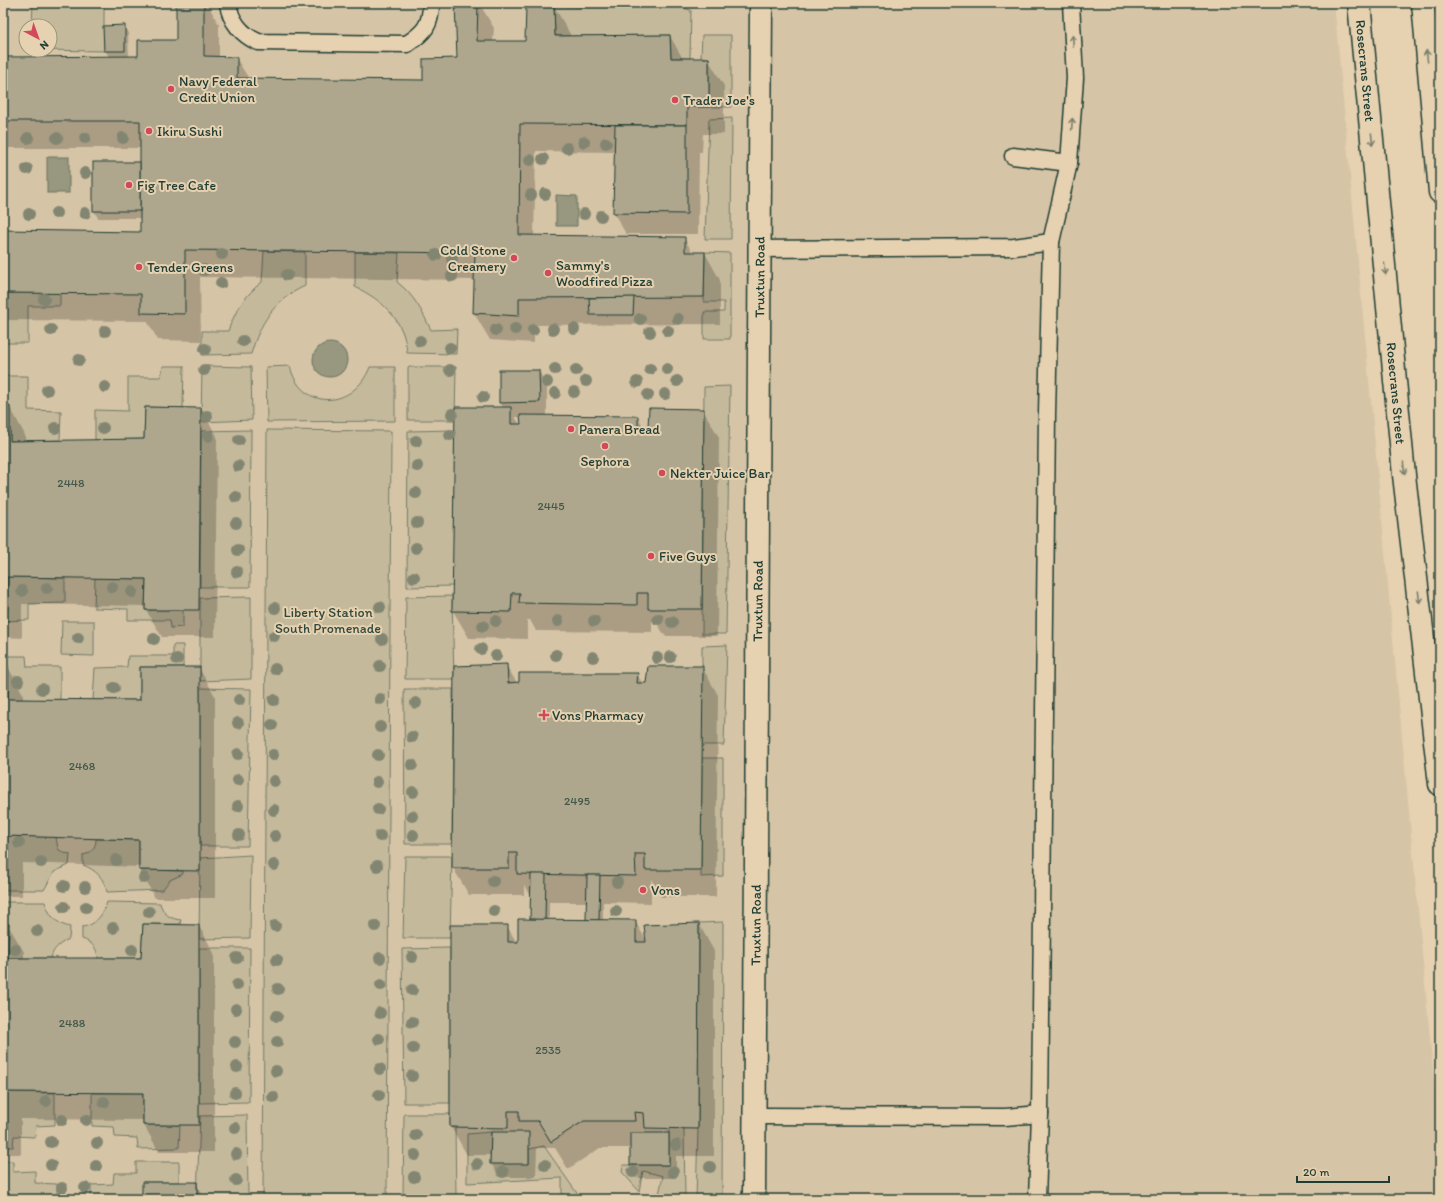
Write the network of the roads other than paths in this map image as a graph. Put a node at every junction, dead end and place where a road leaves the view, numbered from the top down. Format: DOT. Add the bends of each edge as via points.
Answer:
graph roads {
  1 [pos="228,3"];
  2 [pos="431,3"];
  3 [pos="761,3"];
  4 [pos="1071,3"];
  5 [pos="1359,3"];
  6 [pos="1423,3"];
  7 [pos="1012,156"];
  8 [pos="1069,163"];
  9 [pos="1440,192"];
  10 [pos="1051,242"];
  11 [pos="759,249"];
  12 [pos="1440,784"];
  13 [pos="1040,1114"];
  14 [pos="754,1116"];
  15 [pos="754,1199"];
  16 [pos="1038,1199"];
  1 -- 2 [label="lane" via="233,21 247,37 258,42 407,44 424,30 431,18"];
  3 -- 11 [label="street, Truxtun Road"];
  8 -- 4 [label="lane, one-way" via="1075,78"];
  5 -- 12 [label="street, Rosecrans Street, one-way" via="1404,474"];
  9 -- 6 [label="street, one-way"];
  7 -- 8 [label="lane"];
  8 -- 10 [label="lane"];
  10 -- 11 [label="lane" via="1014,247"];
  10 -- 13 [label="lane" via="1046,466"];
  11 -- 14 [label="street, Truxtun Road"];
  13 -- 14 [label="lane" via="1005,1117"];
  13 -- 16 [label="lane"];
  14 -- 15 [label="street, Truxtun Road"];
}
